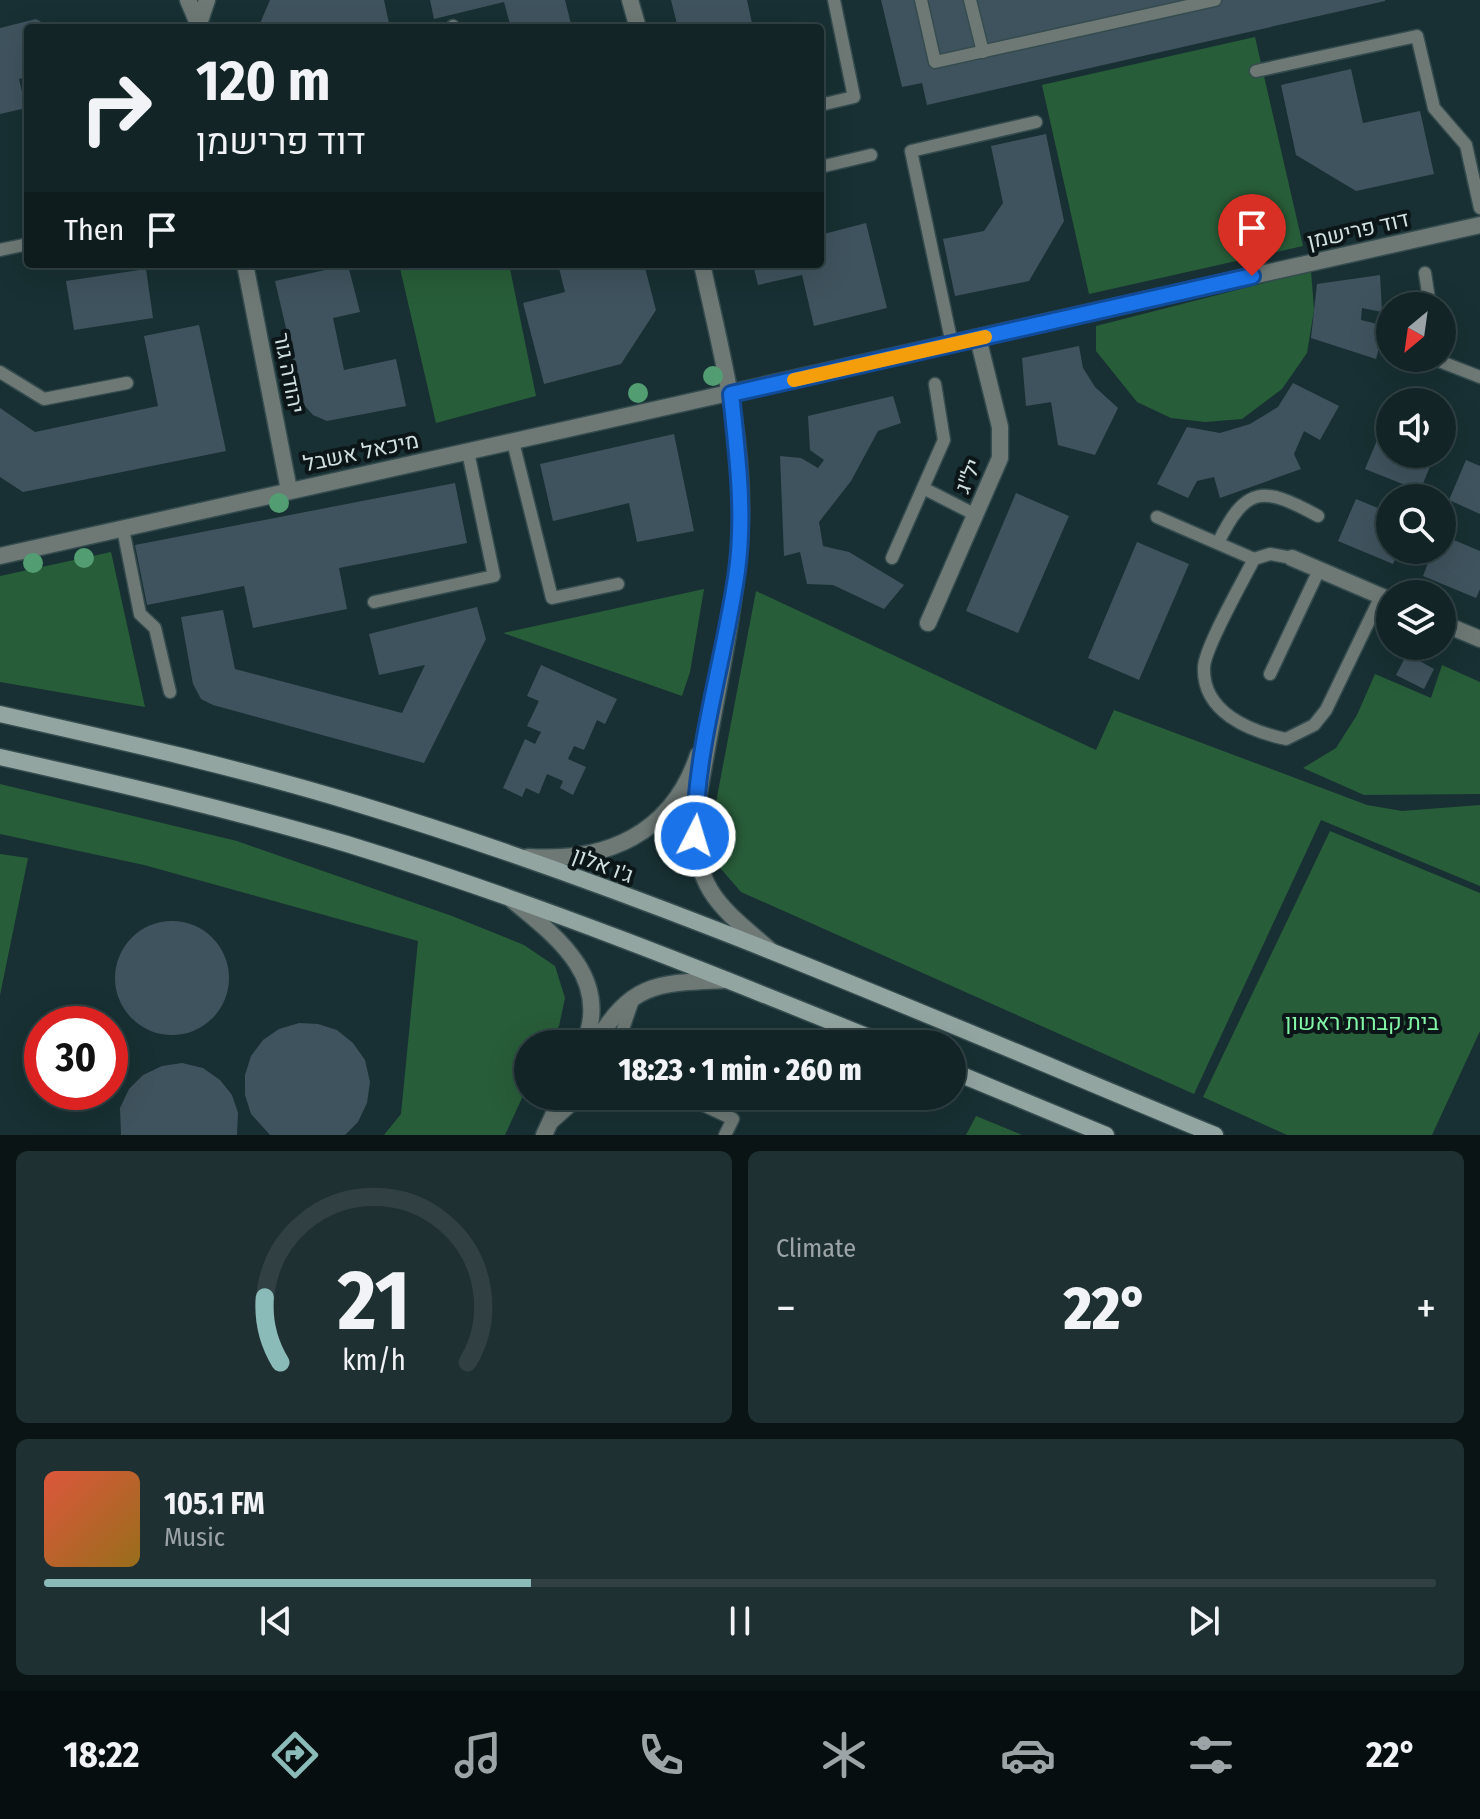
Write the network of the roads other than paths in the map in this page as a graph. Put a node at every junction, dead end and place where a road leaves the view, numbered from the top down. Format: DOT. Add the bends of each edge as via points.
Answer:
graph roads {
  1 [pos="188,0"];
  2 [pos="207,0"];
  3 [pos="630,0"];
  4 [pos="834,0"];
  5 [pos="921,0"];
  6 [pos="970,0"];
  7 [pos="1215,0"];
  8 [pos="199,24"];
  9 [pos="201,24"];
  10 [pos="637,24"];
  11 [pos="983,52"];
  12 [pos="1256,71"];
  13 [pos="824,104"];
  14 [pos="1036,122"];
  15 [pos="871,155"];
  16 [pos="824,166"];
  17 [pos="1480,208"];
  18 [pos="1480,225"];
  19 [pos="24,245"];
  20 [pos="0,250"];
  21 [pos="246,268"];
  22 [pos="703,268"];
  23 [pos="1425,273"];
  24 [pos="1428,292"];
  25 [pos="978,338"];
  26 [pos="952,344"];
  27 [pos="1456,368"];
  28 [pos="0,372"];
  29 [pos="1480,377"];
  30 [pos="127,383"];
  31 [pos="935,384"];
  32 [pos="731,394"];
  33 [pos="513,442"];
  34 [pos="468,452"];
  35 [pos="925,489"];
  36 [pos="289,490"];
  37 [pos="976,515"];
  38 [pos="1318,516"];
  39 [pos="1157,517"];
  40 [pos="123,529"];
  41 [pos="1218,543"];
  42 [pos="0,556"];
  43 [pos="892,558"];
  44 [pos="1292,558"];
  45 [pos="1254,559"];
  46 [pos="1319,570"];
  47 [pos="618,584"];
  48 [pos="1376,594"];
  49 [pos="374,602"];
  50 [pos="1376,615"];
  51 [pos="928,623"];
  52 [pos="1456,629"];
  53 [pos="1480,639"];
  54 [pos="1270,674"];
  55 [pos="170,692"];
  56 [pos="0,714"];
  57 [pos="710,719"];
  58 [pos="0,757"];
  59 [pos="513,856"];
  60 [pos="510,899"];
  61 [pos="774,953"];
  62 [pos="726,980"];
  63 [pos="634,996"];
  64 [pos="586,1030"];
  65 [pos="603,1030"];
  66 [pos="623,1030"];
  67 [pos="851,1030"];
  68 [pos="966,1077"];
  69 [pos="557,1110"];
  70 [pos="568,1110"];
  71 [pos="714,1110"];
  72 [pos="546,1131"];
  73 [pos="725,1135"];
  74 [pos="1106,1135"];
  75 [pos="1215,1135"];
  1 -- 8 [label="street"];
  2 -- 9 [label="street"];
  3 -- 10 [label="street"];
  4 -- 13 [label="lane" via="854,97"];
  5 -- 11 [label="lane" via="935,62"];
  6 -- 11 [label="lane"];
  7 -- 11 [label="lane"];
  12 -- 17 [label="lane" via="1417,36 1434,108 1466,145"];
  14 -- 26 [label="lane" via="911,151"];
  15 -- 16 [label="lane"];
  18 -- 25 [label="street, דוד פרישמן"];
  19 -- 20 [label="lane"];
  21 -- 36 [label="street, יהודה גור"];
  22 -- 32 [label="street"];
  23 -- 24 [label="lane"];
  25 -- 26 [label="street, דוד פרישמן"];
  25 -- 37 [label="street, יל\"ג" via="1000,427 1000,458"];
  26 -- 32 [label="street, דוד פרישמן"];
  27 -- 29 [label="lane"];
  28 -- 30 [label="lane" via="44,399"];
  31 -- 35 [label="lane" via="944,440"];
  32 -- 33 [label="street, מיכאל אשבל"];
  32 -- 57 [label="street" via="739,468 738,568"];
  33 -- 34 [label="street, מיכאל אשבל"];
  33 -- 47 [label="lane" via="552,598"];
  34 -- 36 [label="street, מיכאל אשבל"];
  34 -- 49 [label="lane" via="494,576"];
  35 -- 37 [label="lane"];
  35 -- 43 [label="lane"];
  36 -- 40 [label="street, מיכאל אשבל"];
  37 -- 51 [label="street, יל\"ג"];
  38 -- 41 [label="lane" via="1285,498 1253,497 1234,510"];
  39 -- 41 [label="lane"];
  40 -- 42 [label="street, מיכאל אשבל"];
  40 -- 55 [label="lane" via="140,614 155,628"];
  41 -- 45 [label="lane"];
  44 -- 45 [label="lane" via="1270,554"];
  44 -- 46 [label="street"];
  45 -- 50 [label="lane" via="1204,664 1207,688 1218,707 1238,723 1286,739 1314,725"];
  46 -- 48 [label="street"];
  46 -- 54 [label="lane"];
  52 -- 53 [label="street"];
  56 -- 59 [label="main road, ג'ו אלון" via="258,775"];
  57 -- 59 [label="street" via="694,768 675,802 638,836 599,854 557,859"];
  57 -- 61 [label="street" via="695,854 706,887 723,909"];
  58 -- 60 [label="main road" via="247,816"];
  59 -- 61 [label="main road, ג'ו אלון"];
  60 -- 62 [label="main road"];
  60 -- 64 [label="street" via="575,958 589,985"];
  61 -- 75 [label="main road, ג'ו אלון"];
  62 -- 63 [label="street" via="656,985"];
  62 -- 67 [label="main road"];
  63 -- 65 [label="street"];
  63 -- 66 [label="lane"];
  68 -- 74 [label="main road"];
  69 -- 72 [label="street"];
  70 -- 72 [label="lane"];
  71 -- 73 [label="lane" via="733,1119"];
}
